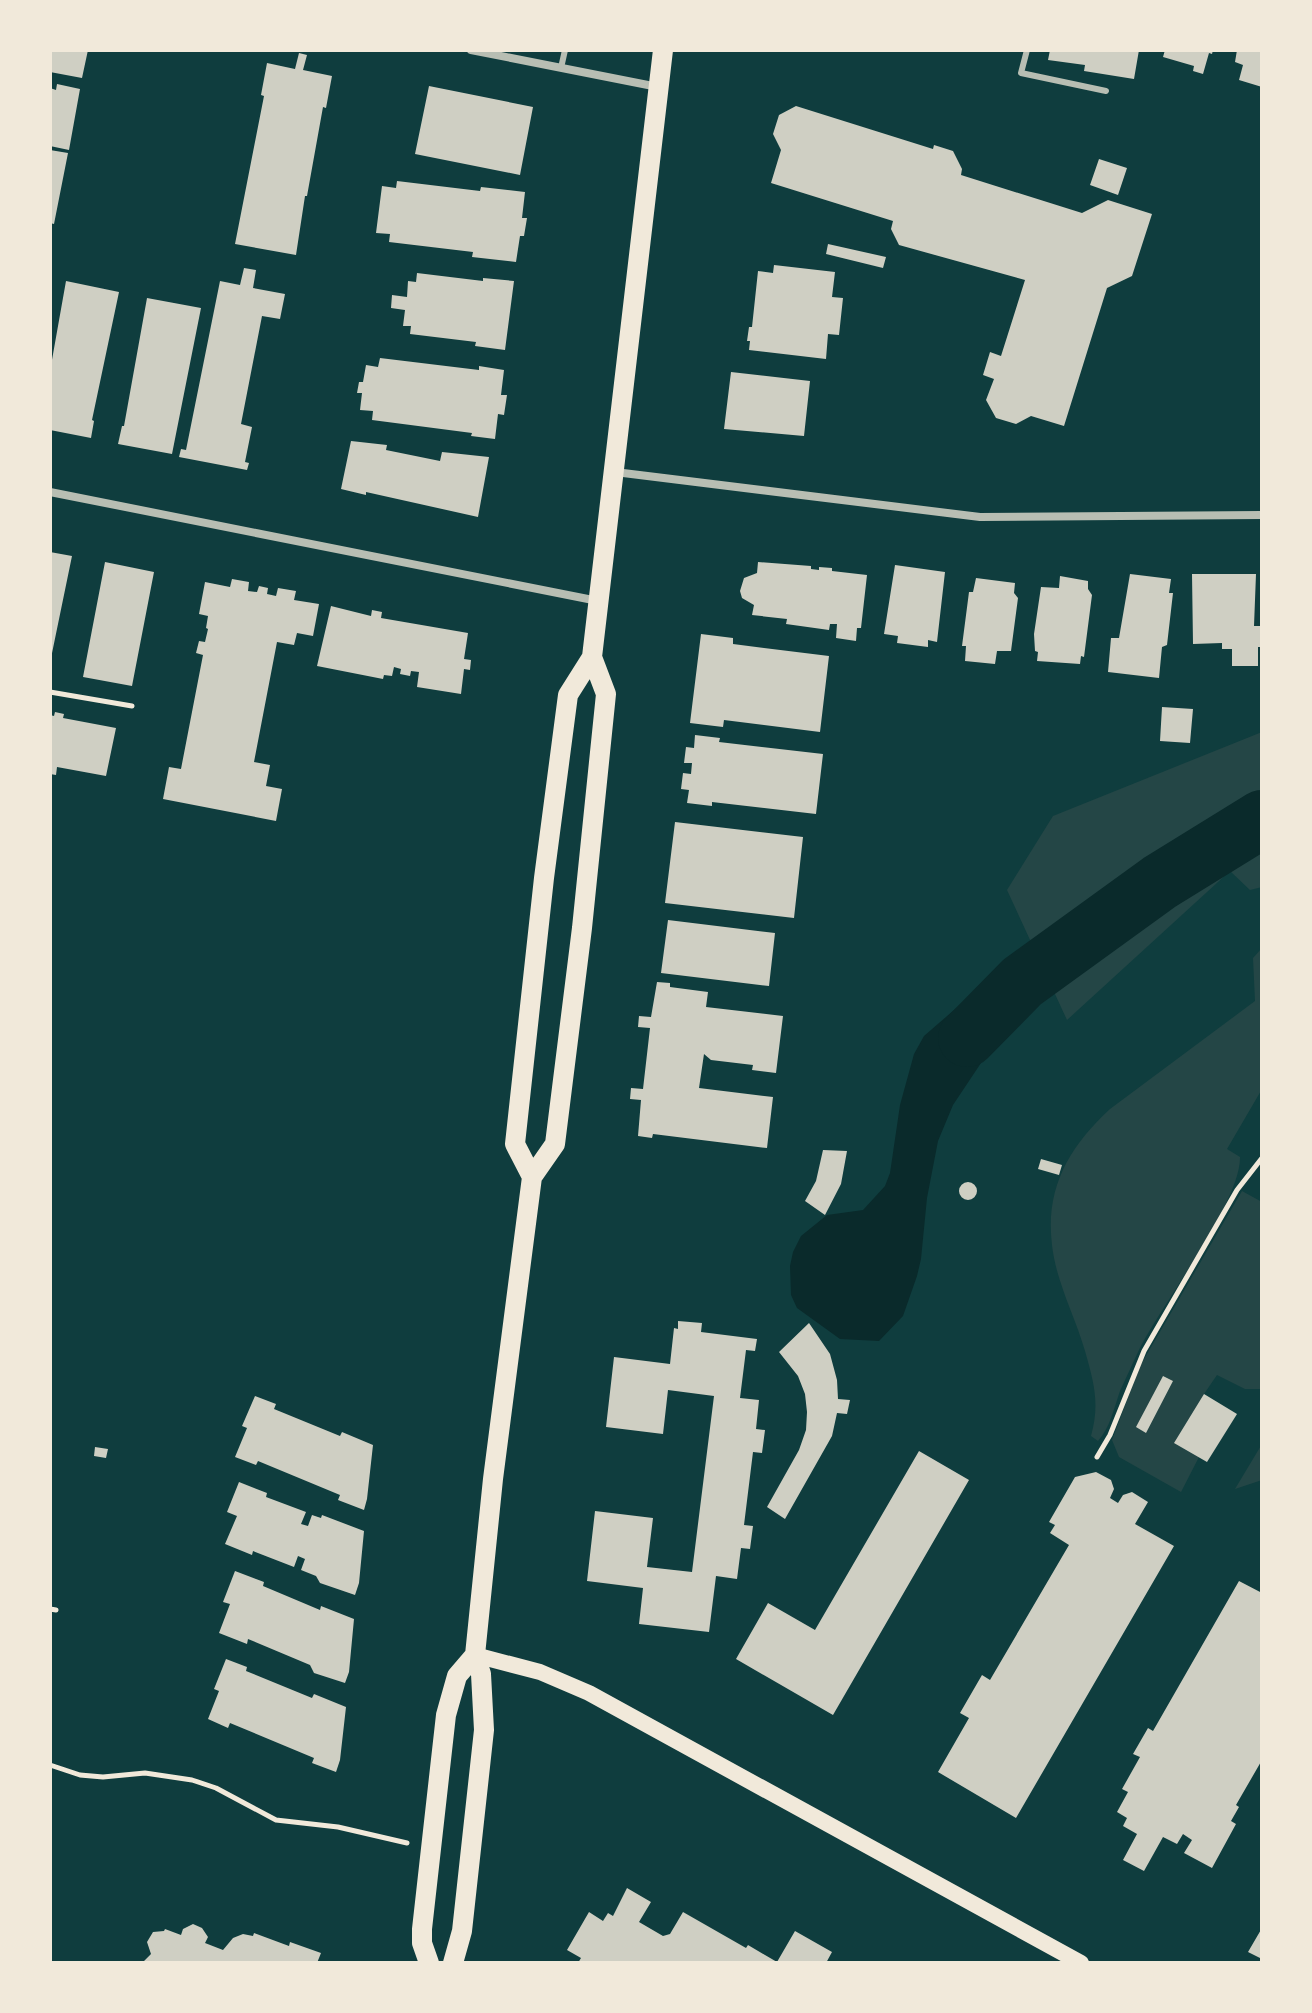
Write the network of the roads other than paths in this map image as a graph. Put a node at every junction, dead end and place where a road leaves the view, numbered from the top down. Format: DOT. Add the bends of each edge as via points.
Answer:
graph roads {
  1 [pos="471,50"];
  2 [pos="565,50"];
  3 [pos="663,50"];
  4 [pos="1027,50"];
  5 [pos="561,68"];
  6 [pos="659,87"];
  7 [pos="1106,91"];
  8 [pos="614,472"];
  9 [pos="50,492"];
  10 [pos="1262,515"];
  11 [pos="598,601"];
  12 [pos="592,657"];
  13 [pos="532,1177"];
  14 [pos="475,1655"];
  15 [pos="429,1963"];
  16 [pos="453,1963"];
  17 [pos="1081,1963"];
  1 -- 5 [label="street"];
  2 -- 5 [label="lane"];
  3 -- 6 [label="main road"];
  4 -- 7 [label="lane" via="1021,73"];
  5 -- 6 [label="street"];
  6 -- 8 [label="main road"];
  8 -- 10 [label="street" via="980,517"];
  8 -- 11 [label="main road"];
  9 -- 11 [label="street"];
  11 -- 12 [label="main road"];
  12 -- 13 [label="main road" via="606,694 582,928 555,1144"];
  12 -- 13 [label="main road" via="568,695 544,878 515,1144"];
  13 -- 14 [label="main road"];
  14 -- 15 [label="main road" via="457,1676 446,1715 422,1929"];
  14 -- 16 [label="main road" via="484,1730 462,1931"];
  14 -- 17 [label="main road" via="540,1672 589,1693"];
}
